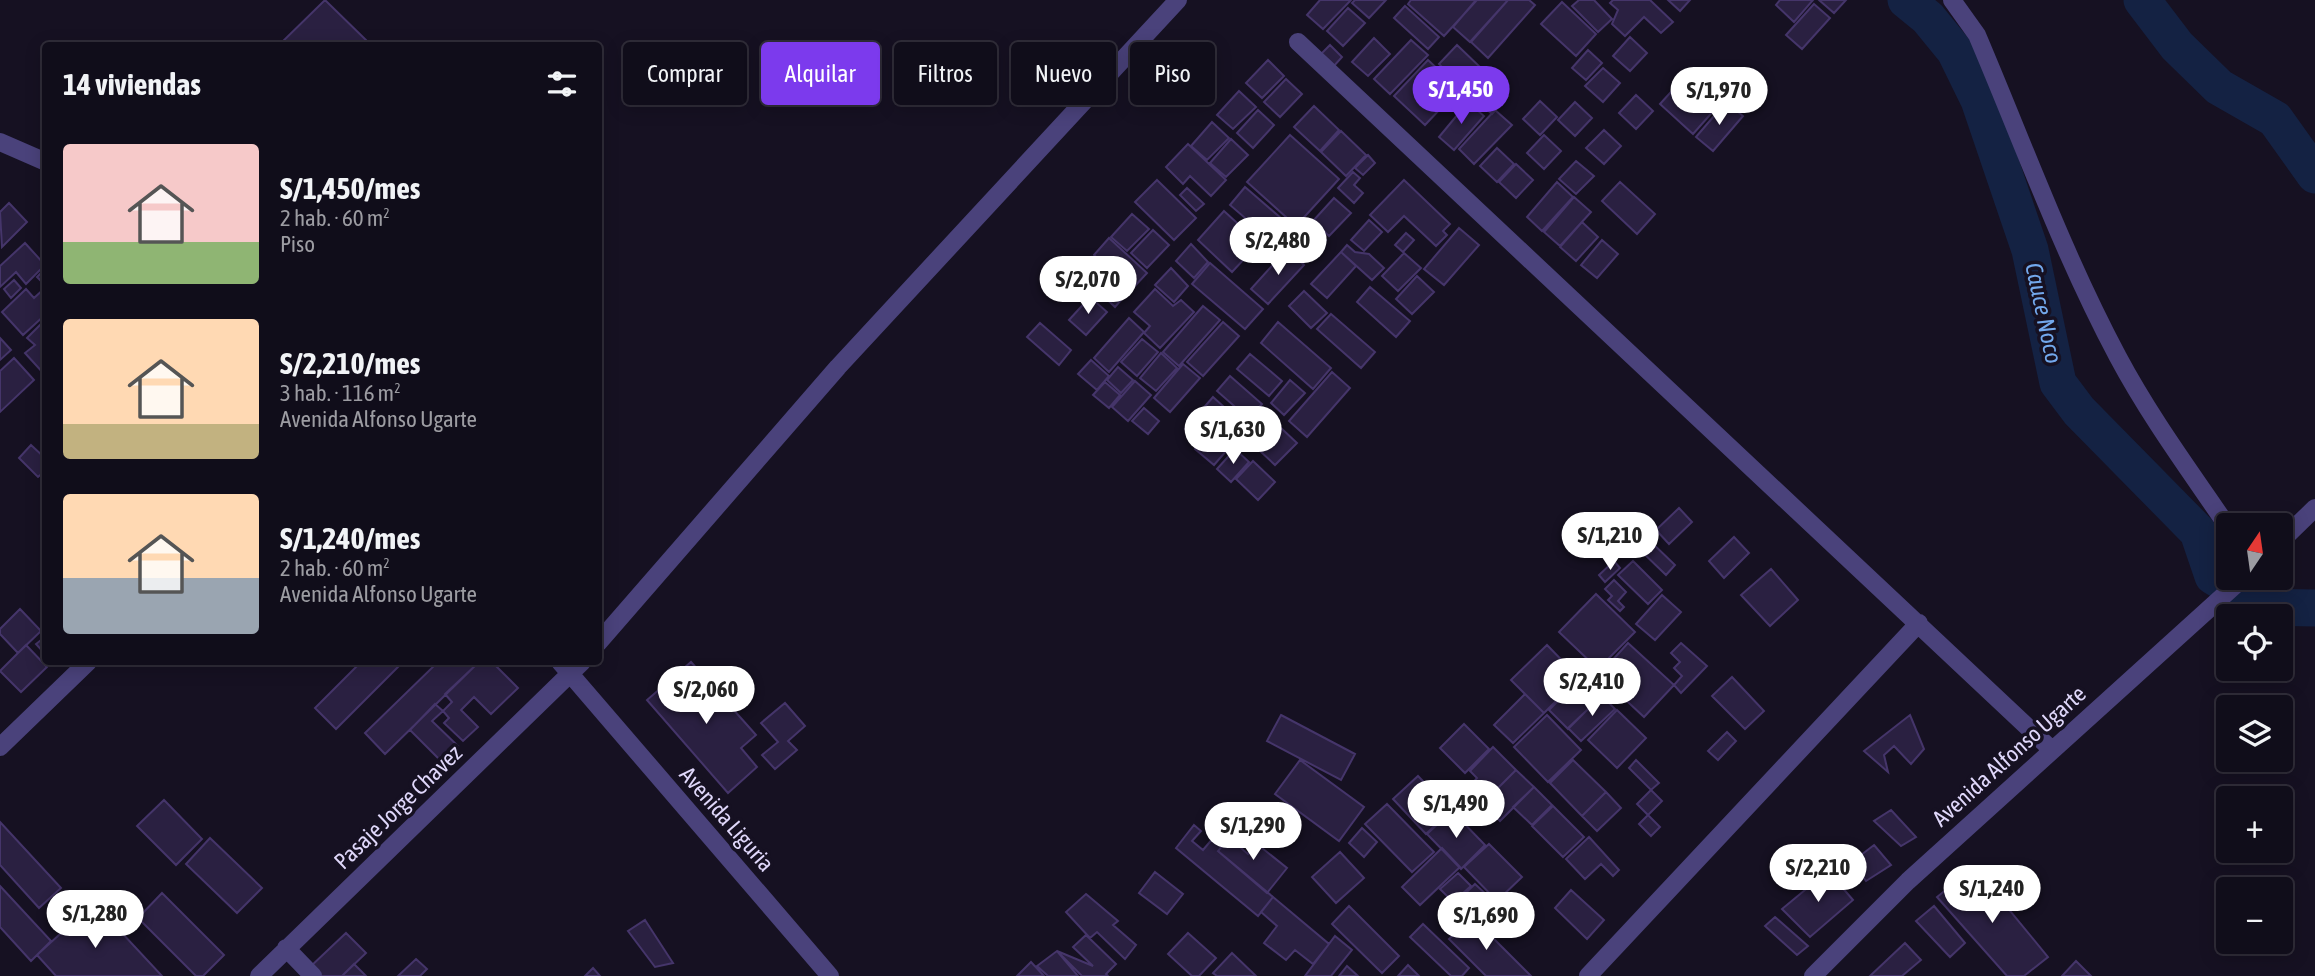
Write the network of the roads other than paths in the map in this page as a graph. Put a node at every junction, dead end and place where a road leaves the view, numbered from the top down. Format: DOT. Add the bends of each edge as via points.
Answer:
graph roads {
  1 [pos="1178,0"];
  2 [pos="1952,0"];
  3 [pos="1298,42"];
  4 [pos="0,142"];
  5 [pos="42,160"];
  6 [pos="2315,508"];
  7 [pos="2218,513"];
  8 [pos="2293,529"];
  9 [pos="2230,590"];
  10 [pos="1919,623"];
  11 [pos="602,638"];
  12 [pos="85,665"];
  13 [pos="571,666"];
  14 [pos="0,747"];
  15 [pos="2051,749"];
  16 [pos="286,948"];
  17 [pos="259,976"];
  18 [pos="313,976"];
  19 [pos="830,976"];
  20 [pos="1588,976"];
  21 [pos="1813,976"];
  1 -- 11 [label="street" via="838,367"];
  2 -- 7 [label="street" via="1977,35 2079,278 2119,359"];
  3 -- 10 [label="street"];
  4 -- 5 [label="street"];
  6 -- 8 [label="street"];
  9 -- 15 [label="street, Avenida Alfonso Ugarte"];
  10 -- 15 [label="street"];
  10 -- 20 [label="street"];
  12 -- 14 [label="street"];
  13 -- 16 [label="street, Pasaje Jorge Chavez"];
  13 -- 19 [label="street, Avenida Liguria"];
  15 -- 21 [label="street, Avenida Alfonso Ugarte"];
  16 -- 17 [label="street, Pasaje Jorge Chavez"];
  16 -- 18 [label="street"];
}
